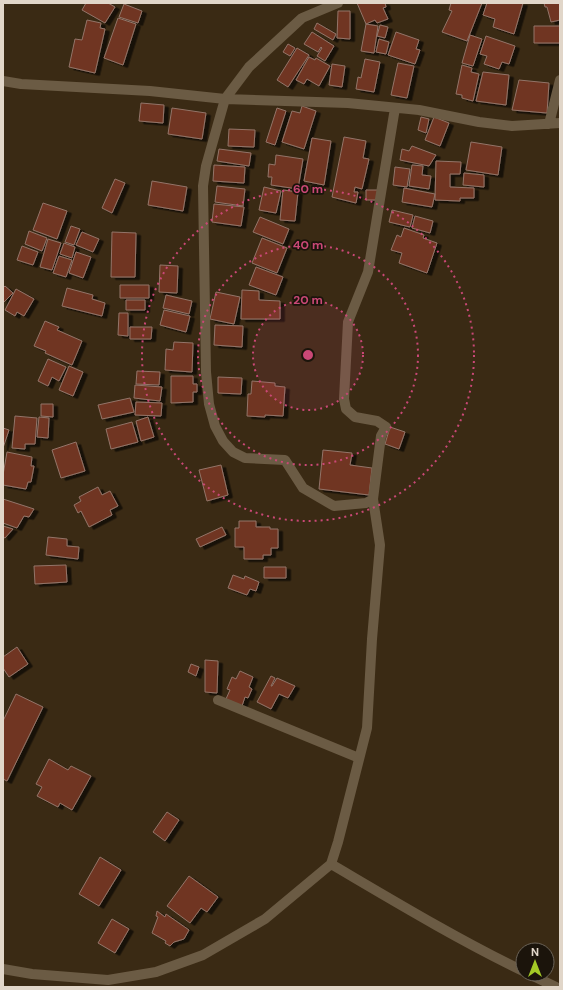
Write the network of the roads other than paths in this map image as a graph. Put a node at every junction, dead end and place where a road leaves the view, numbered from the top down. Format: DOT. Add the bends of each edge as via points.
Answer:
graph roads {
  1 [pos="338,3"];
  2 [pos="560,80"];
  3 [pos="3,81"];
  4 [pos="225,99"];
  5 [pos="395,108"];
  6 [pos="560,123"];
  7 [pos="549,124"];
  8 [pos="374,499"];
  9 [pos="218,700"];
  10 [pos="359,758"];
  11 [pos="331,864"];
  12 [pos="515,967"];
  13 [pos="3,969"];
  14 [pos="546,982"];
  15 [pos="556,987"];
  1 -- 4 [label="street" via="302,18 249,67"];
  2 -- 7 [label="street"];
  3 -- 4 [label="street" via="150,90"];
  4 -- 5 [label="street" via="348,103"];
  4 -- 8 [label="street" via="203,186 206,372 209,404 215,426 233,452 245,458 285,460 303,488 334,506 366,503"];
  5 -- 7 [label="street" via="512,126"];
  5 -- 8 [label="street" via="368,272 348,322 347,340 344,399 346,409 355,417 377,421 386,427 382,436"];
  6 -- 7 [label="street"];
  8 -- 10 [label="street" via="380,545 367,728"];
  9 -- 10 [label="street"];
  10 -- 11 [label="street"];
  11 -- 12 [label="street" via="483,952"];
  11 -- 13 [label="street" via="265,919 203,955 156,972 108,980"];
  14 -- 15 [label="street"];
}
